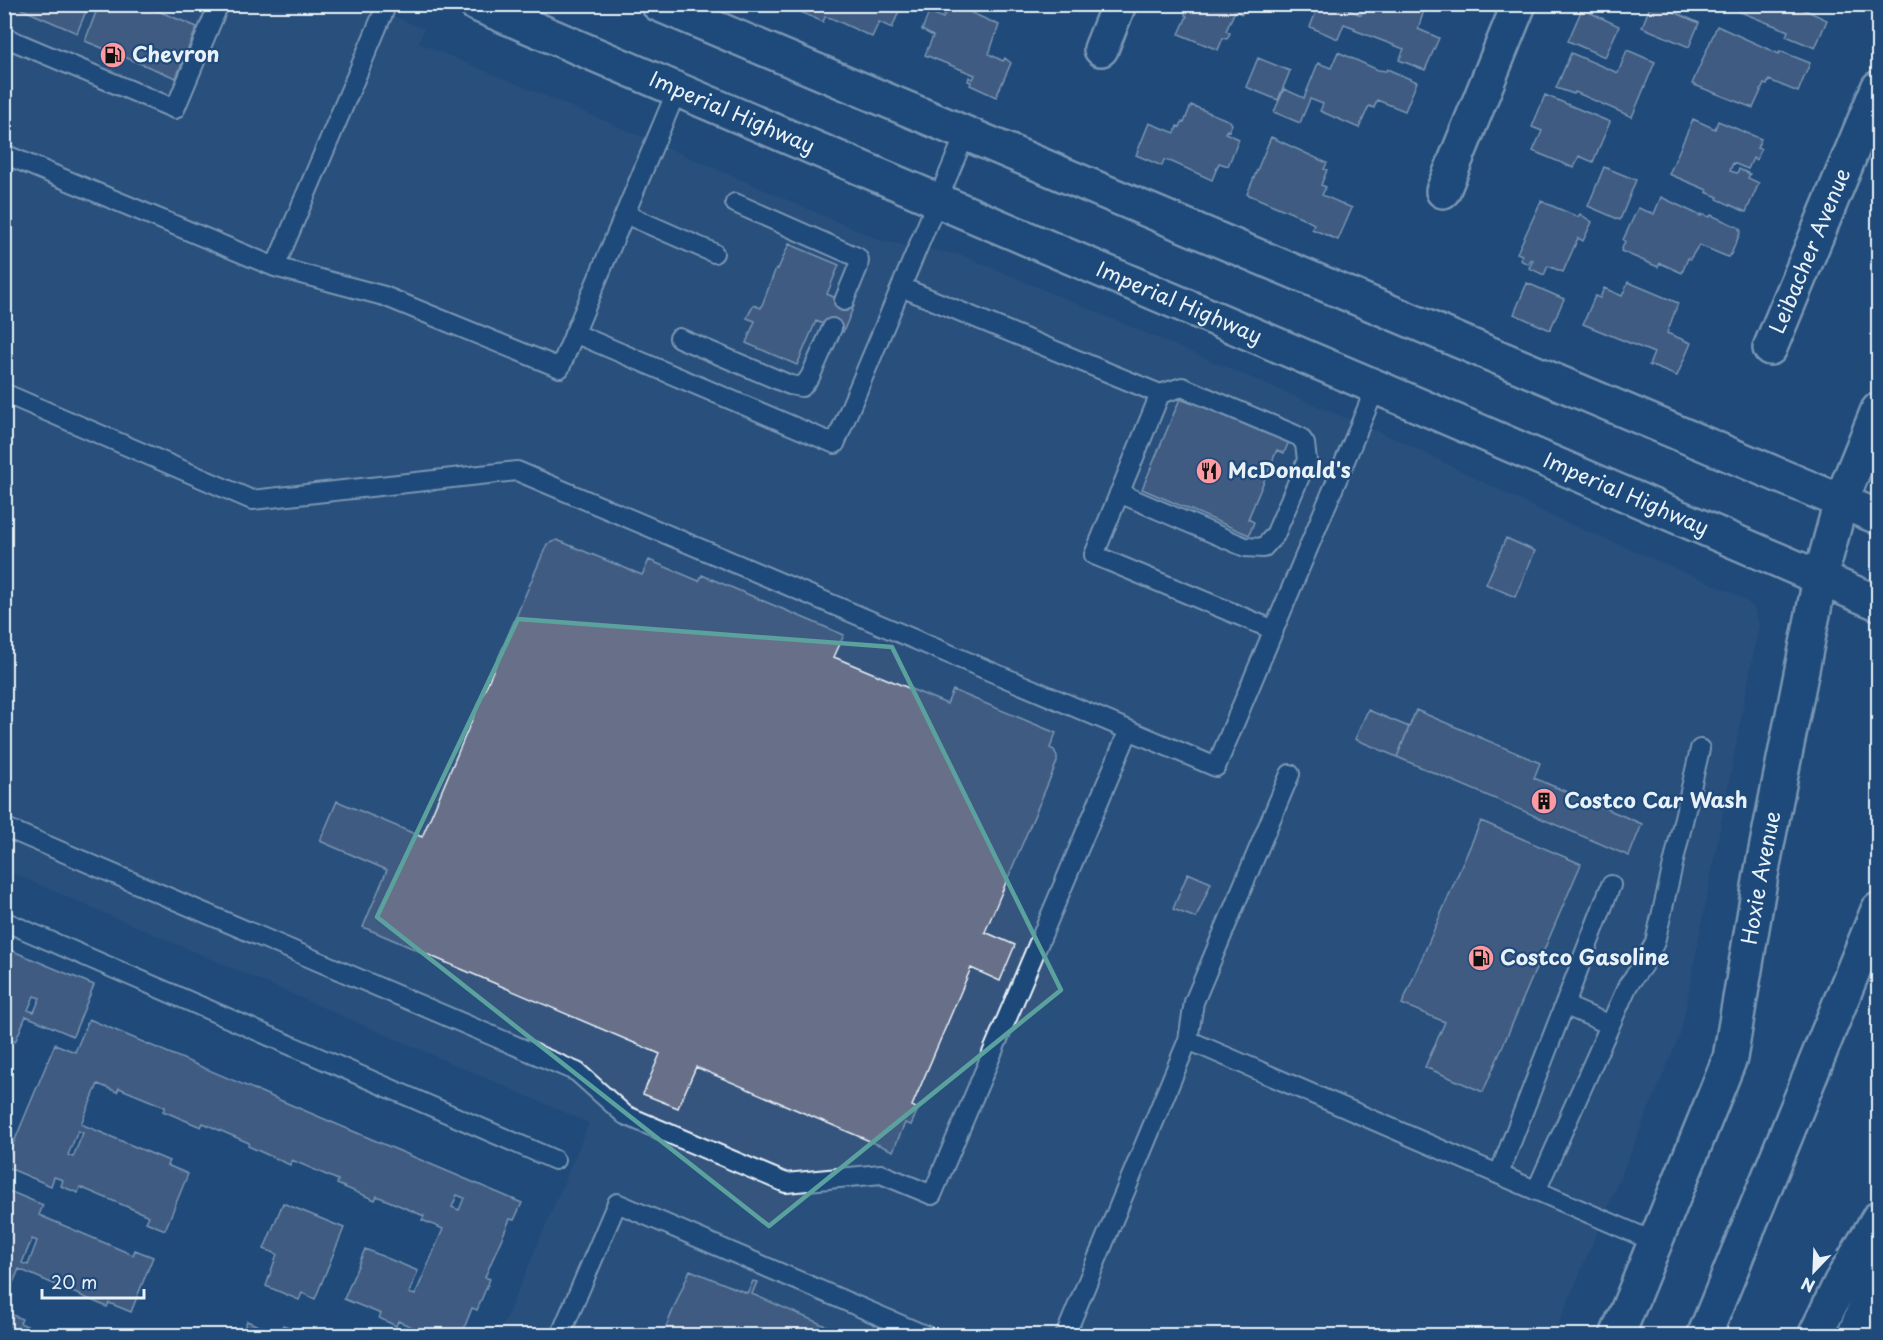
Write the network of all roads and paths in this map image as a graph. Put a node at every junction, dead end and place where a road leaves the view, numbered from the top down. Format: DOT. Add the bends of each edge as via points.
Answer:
graph roads {
  1 [pos="219,4"];
  2 [pos="387,4"];
  3 [pos="476,4"];
  4 [pos="658,4"];
  5 [pos="1119,4"];
  6 [pos="1519,4"];
  7 [pos="4,37"];
  8 [pos="1101,49"];
  9 [pos="1878,88"];
  10 [pos="677,90"];
  11 [pos="965,135"];
  12 [pos="4,154"];
  13 [pos="1443,191"];
  14 [pos="938,200"];
  15 [pos="735,203"];
  16 [pos="625,214"];
  17 [pos="714,253"];
  18 [pos="275,267"];
  19 [pos="901,287"];
  20 [pos="844,301"];
  21 [pos="832,328"];
  22 [pos="574,333"];
  23 [pos="679,338"];
  24 [pos="1770,348"];
  25 [pos="1376,387"];
  26 [pos="4,393"];
  27 [pos="1160,394"];
  28 [pos="1878,410"];
  29 [pos="1119,493"];
  30 [pos="1841,501"];
  31 [pos="1878,517"];
  32 [pos="1821,579"];
  33 [pos="1878,603"];
  34 [pos="1274,630"];
  35 [pos="1129,730"];
  36 [pos="1700,749"];
  37 [pos="1290,774"];
  38 [pos="4,827"];
  39 [pos="1611,885"];
  40 [pos="1878,910"];
  41 [pos="4,921"];
  42 [pos="1564,1005"];
  43 [pos="1611,1025"];
  44 [pos="1188,1040"];
  45 [pos="555,1160"];
  46 [pos="1499,1174"];
  47 [pos="1536,1191"];
  48 [pos="1878,1219"];
  49 [pos="1655,1242"];
  50 [pos="1878,1258"];
  51 [pos="560,1335"];
  52 [pos="927,1335"];
  53 [pos="1065,1335"];
  54 [pos="1617,1335"];
  55 [pos="1704,1335"];
  56 [pos="1815,1335"];
  57 [pos="1854,1335"];
  1 -- 7 [label="lane" via="175,109"];
  2 -- 18 [label="lane"];
  3 -- 10 [label="main road, Imperial Highway"];
  4 -- 11 [label="main road"];
  5 -- 8 [label="main road"];
  6 -- 13 [label="main road"];
  9 -- 24 [label="main road, Leibacher Avenue"];
  10 -- 14 [label="main road, Imperial Highway"];
  10 -- 16 [label="lane"];
  11 -- 14 [label="lane"];
  11 -- 30 [label="main road"];
  12 -- 18 [label="lane"];
  14 -- 19 [label="lane"];
  14 -- 25 [label="main road, Imperial Highway"];
  15 -- 20 [label="lane" via="857,257 858,267"];
  16 -- 17 [label="lane"];
  16 -- 22 [label="lane"];
  18 -- 22 [label="lane" via="384,296 560,368"];
  19 -- 22 [label="lane" via="835,444"];
  19 -- 27 [label="lane"];
  21 -- 23 [label="lane" via="810,378 802,387"];
  25 -- 32 [label="main road, Imperial Highway"];
  25 -- 34 [label="lane"];
  26 -- 35 [label="lane" via="252,500 517,471"];
  27 -- 29 [label="lane"];
  27 -- 29 [label="lane" via="1182,387 1291,433 1305,444 1307,459 1275,535 1263,548 1245,547"];
  28 -- 30 [label="main road, Hoxie Avenue"];
  29 -- 34 [label="lane" via="1094,555"];
  30 -- 31 [label="main road"];
  30 -- 32 [label="main road, Hoxie Avenue"];
  32 -- 33 [label="main road, Imperial Highway"];
  32 -- 49 [label="main road, Hoxie Avenue" via="1761,875 1730,1058"];
  34 -- 35 [label="lane" via="1216,767"];
  35 -- 38 [label="lane" via="932,1196 881,1174 786,1183 625,1115 577,1072"];
  36 -- 43 [label="lane" via="1655,942 1628,985"];
  37 -- 44 [label="lane" via="1194,1002"];
  39 -- 42 [label="lane"];
  40 -- 55 [label="main road"];
  41 -- 45 [label="lane"];
  42 -- 43 [label="lane"];
  42 -- 46 [label="lane"];
  43 -- 47 [label="lane"];
  44 -- 46 [label="lane"];
  44 -- 53 [label="lane"];
  46 -- 47 [label="lane"];
  47 -- 49 [label="lane"];
  48 -- 56 [label="main road"];
  49 -- 54 [label="main road, Hoxie Avenue"];
  50 -- 57 [label="main road" via="1869,1298"];
  51 -- 52 [label="lane" via="617,1203"];
}
